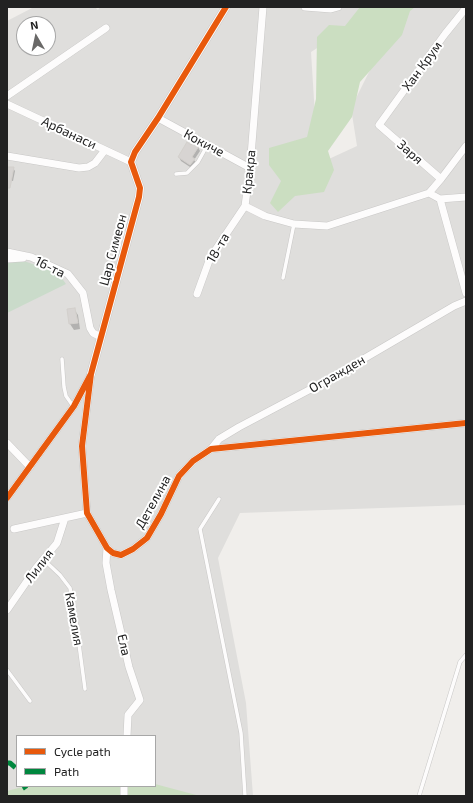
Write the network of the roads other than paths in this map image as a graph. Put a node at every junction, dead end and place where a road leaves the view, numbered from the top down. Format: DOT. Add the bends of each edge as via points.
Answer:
graph roads {
  1 [pos="226,7"];
  2 [pos="263,7"];
  3 [pos="304,7"];
  4 [pos="338,7"];
  5 [pos="466,8"];
  6 [pos="106,28"];
  7 [pos="7,96"];
  8 [pos="7,104"];
  9 [pos="158,118"];
  10 [pos="379,125"];
  11 [pos="208,144"];
  12 [pos="466,146"];
  13 [pos="105,150"];
  14 [pos="7,156"];
  15 [pos="131,162"];
  16 [pos="250,168"];
  17 [pos="176,174"];
  18 [pos="441,179"];
  19 [pos="429,193"];
  20 [pos="466,197"];
  21 [pos="440,199"];
  22 [pos="245,206"];
  23 [pos="294,224"];
  24 [pos="7,252"];
  25 [pos="31,257"];
  26 [pos="7,259"];
  27 [pos="283,278"];
  28 [pos="466,293"];
  29 [pos="197,294"];
  30 [pos="466,301"];
  31 [pos="100,338"];
  32 [pos="62,359"];
  33 [pos="91,374"];
  34 [pos="74,406"];
  35 [pos="466,423"];
  36 [pos="7,443"];
  37 [pos="211,449"];
  38 [pos="30,467"];
  39 [pos="7,498"];
  40 [pos="218,499"];
  41 [pos="87,513"];
  42 [pos="65,518"];
  43 [pos="14,529"];
  44 [pos="107,548"];
  45 [pos="44,559"];
  46 [pos="7,610"];
  47 [pos="466,655"];
  48 [pos="7,670"];
  49 [pos="85,689"];
  50 [pos="30,701"];
  51 [pos="127,735"];
  52 [pos="245,796"];
  53 [pos="419,796"];
  1 -- 9 [label="street"];
  2 -- 16 [label="street, Кракра"];
  3 -- 4 [label="street"];
  5 -- 10 [label="street, Хан Крум"];
  6 -- 7 [label="street"];
  8 -- 13 [label="street, Арбанаси"];
  9 -- 11 [label="street, Кокиче"];
  9 -- 15 [label="street"];
  10 -- 18 [label="street, Заря"];
  11 -- 16 [label="street, Кокиче"];
  11 -- 17 [label="lane" via="198,162 187,173"];
  12 -- 18 [label="street"];
  13 -- 14 [label="street" via="95,163 79,168"];
  13 -- 15 [label="street, Арбанаси"];
  15 -- 31 [label="street, Цар Симеон" via="140,188 139,197"];
  16 -- 22 [label="street, Кракра"];
  18 -- 19 [label="street"];
  19 -- 21 [label="street"];
  19 -- 23 [label="street, Кракра" via="327,226"];
  20 -- 21 [label="street"];
  21 -- 28 [label="street"];
  22 -- 23 [label="street, Кракра" via="265,216"];
  22 -- 29 [label="street, 18-та" via="210,258"];
  23 -- 27 [label="lane"];
  24 -- 25 [label="street, 16-та"];
  25 -- 26 [label="street"];
  25 -- 31 [label="street, 16-та" via="68,274 78,285 86,301 90,328"];
  30 -- 37 [label="street, Огражден" via="232,431 219,439"];
  31 -- 33 [label="street, Цар Симеон"];
  32 -- 34 [label="lane" via="66,396"];
  33 -- 34 [label="street, Цар Симеон"];
  33 -- 41 [label="street" via="82,446"];
  34 -- 38 [label="street, Цар Симеон"];
  35 -- 37 [label="street, Детелина"];
  36 -- 38 [label="street"];
  37 -- 44 [label="street, Детелина" via="193,461 180,476 146,538 121,555"];
  38 -- 39 [label="street, Цар Симеон"];
  40 -- 52 [label="lane" via="200,529 241,734"];
  41 -- 42 [label="street"];
  41 -- 44 [label="street"];
  42 -- 43 [label="street"];
  42 -- 45 [label="street, Лилия" via="57,543"];
  44 -- 51 [label="street, Ела" via="106,564 110,590 140,700 128,714"];
  45 -- 46 [label="street, Лилия"];
  45 -- 49 [label="lane, Камелия" via="70,588"];
  47 -- 53 [label="lane" via="460,662"];
  48 -- 50 [label="lane"];
}
